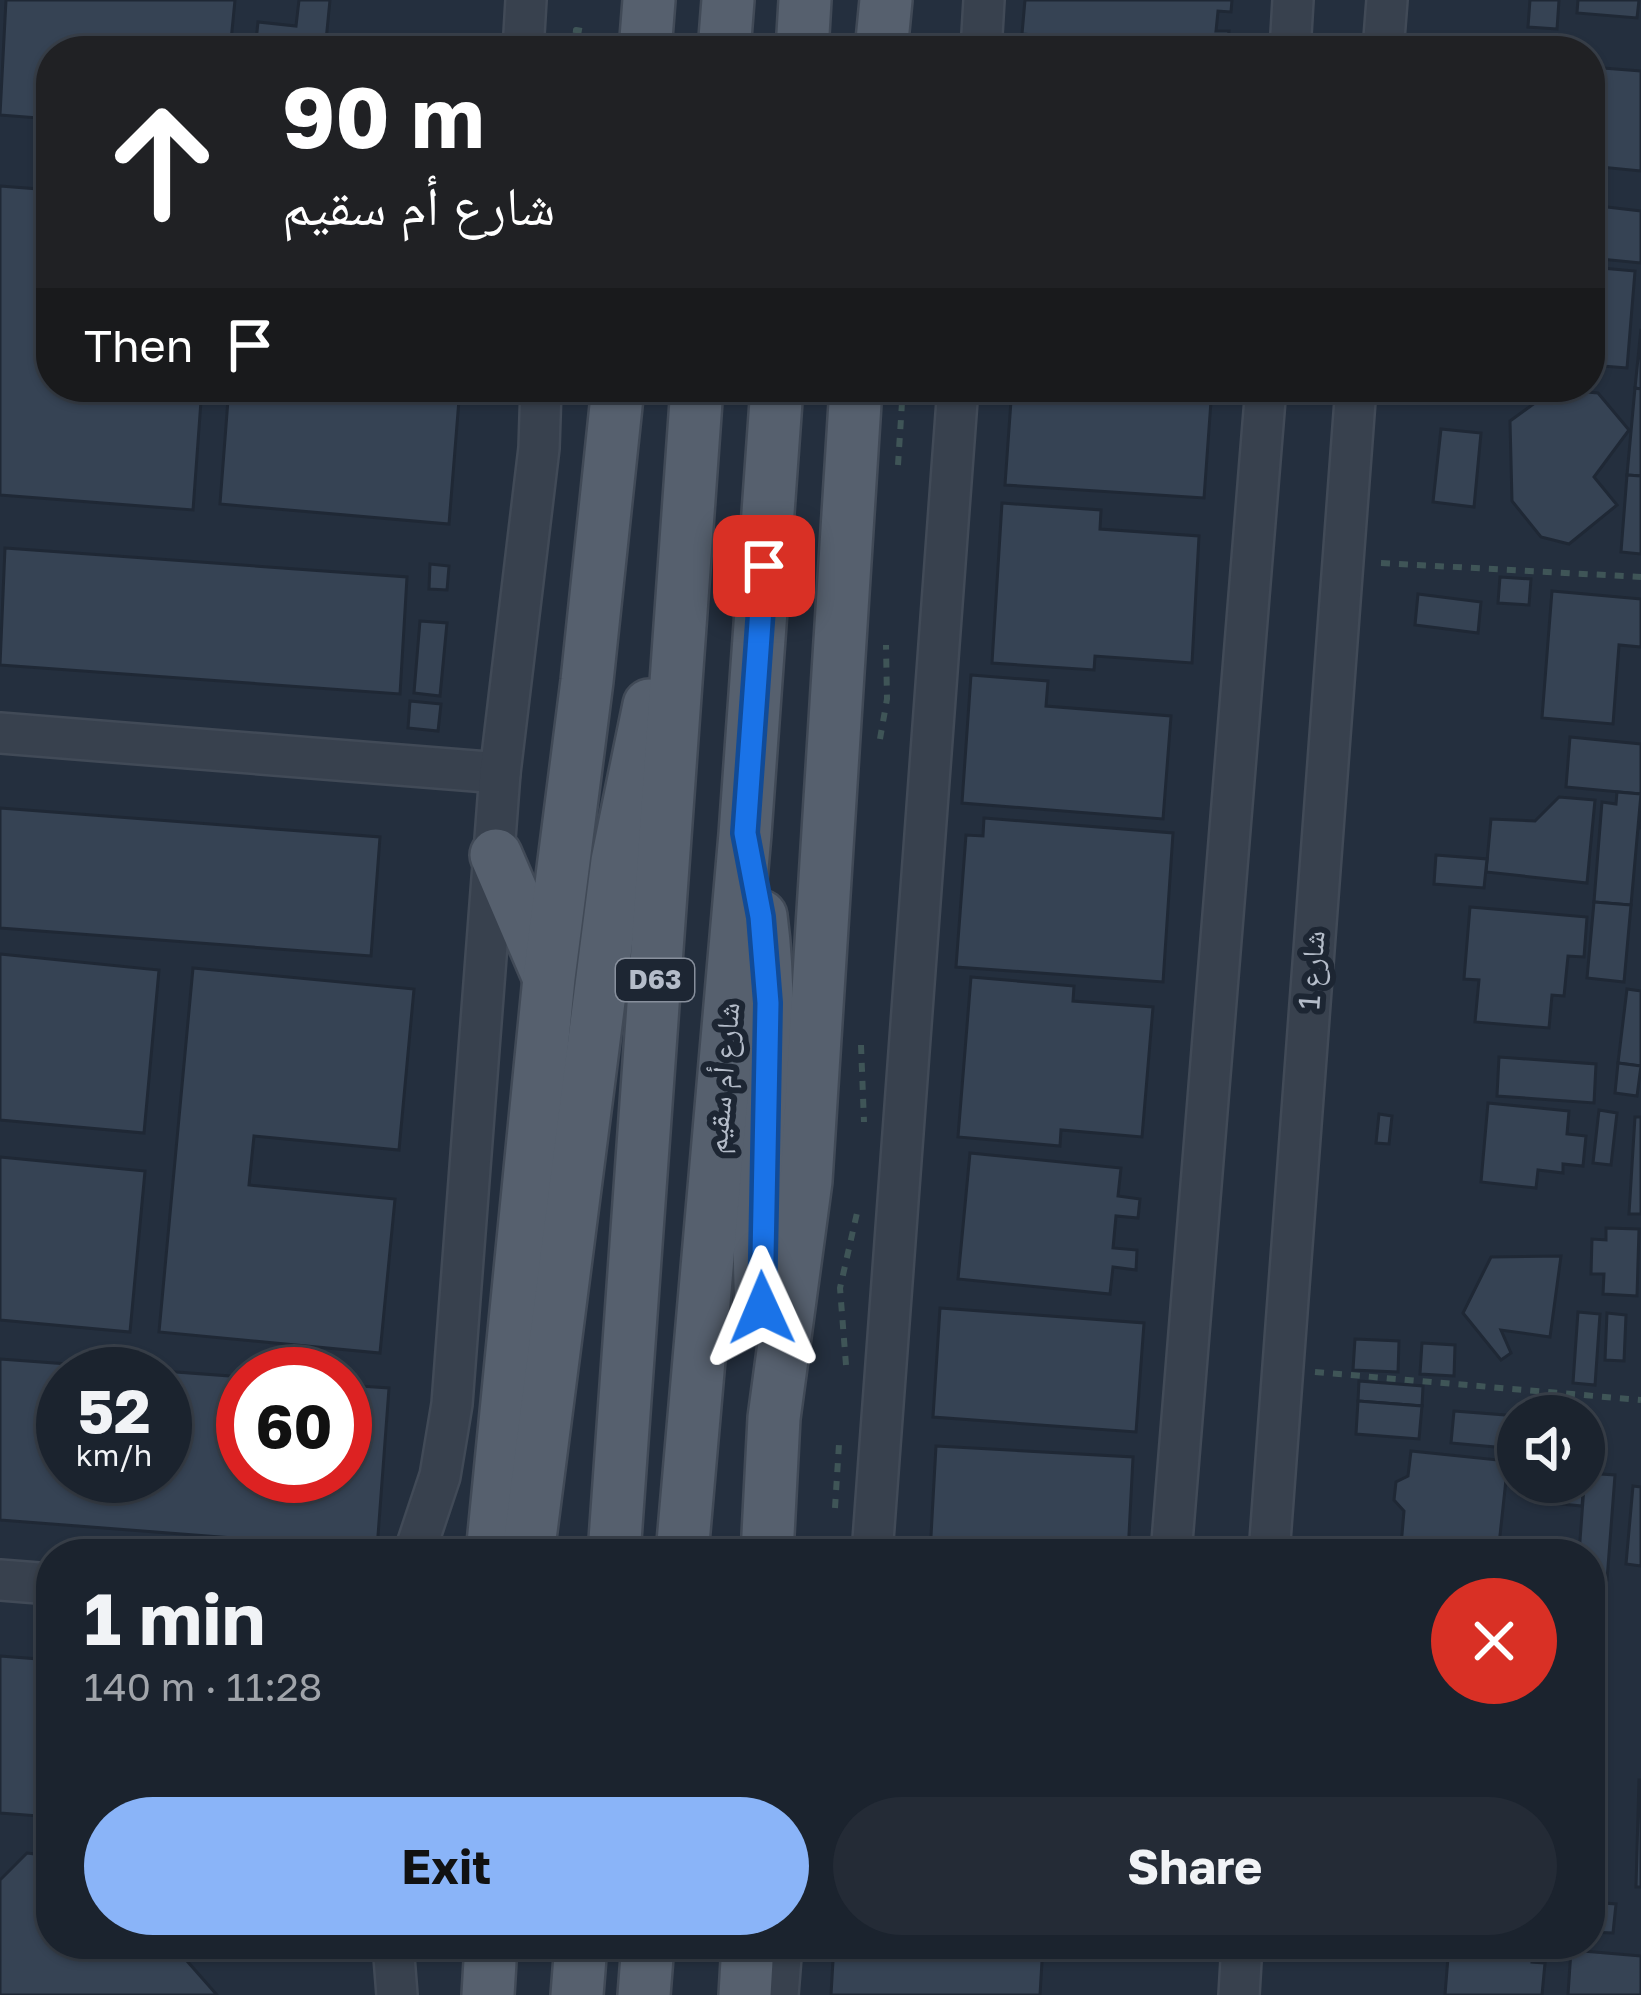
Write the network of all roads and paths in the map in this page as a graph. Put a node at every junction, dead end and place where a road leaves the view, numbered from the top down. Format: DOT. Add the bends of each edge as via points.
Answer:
graph roads {
  1 [pos="526,0"];
  2 [pos="650,0"];
  3 [pos="728,0"];
  4 [pos="805,0"];
  5 [pos="886,0"];
  6 [pos="984,0"];
  7 [pos="1293,0"];
  8 [pos="1388,0"];
  9 [pos="524,36"];
  10 [pos="646,36"];
  11 [pos="725,36"];
  12 [pos="803,36"];
  13 [pos="882,36"];
  14 [pos="982,36"];
  15 [pos="1291,36"];
  16 [pos="1384,36"];
  17 [pos="540,402"];
  18 [pos="616,402"];
  19 [pos="696,402"];
  20 [pos="776,402"];
  21 [pos="855,402"];
  22 [pos="902,402"];
  23 [pos="957,402"];
  24 [pos="1265,402"];
  25 [pos="1355,402"];
  26 [pos="897,482"];
  27 [pos="1343,561"];
  28 [pos="1641,577"];
  29 [pos="680,595"];
  30 [pos="887,626"];
  31 [pos="0,733"];
  32 [pos="877,752"];
  33 [pos="500,772"];
  34 [pos="745,833"];
  35 [pos="496,855"];
  36 [pos="549,978"];
  37 [pos="861,1036"];
  38 [pos="865,1133"];
  39 [pos="861,1200"];
  40 [pos="1281,1370"];
  41 [pos="846,1373"];
  42 [pos="1641,1400"];
  43 [pos="774,1418"];
  44 [pos="841,1422"];
  45 [pos="835,1512"];
  46 [pos="419,1539"];
  47 [pos="493,1539"];
  48 [pos="530,1539"];
  49 [pos="615,1539"];
  50 [pos="683,1539"];
  51 [pos="768,1539"];
  52 [pos="873,1539"];
  53 [pos="1172,1539"];
  54 [pos="1270,1539"];
  55 [pos="0,1580"];
  56 [pos="36,1582"];
  57 [pos="394,1959"];
  58 [pos="489,1959"];
  59 [pos="580,1959"];
  60 [pos="647,1959"];
  61 [pos="747,1959"];
  62 [pos="781,1959"];
  63 [pos="1241,1959"];
  64 [pos="398,1995"];
  65 [pos="488,1995"];
  66 [pos="577,1995"];
  67 [pos="644,1995"];
  68 [pos="745,1995"];
  69 [pos="778,1995"];
  70 [pos="1239,1995"];
  1 -- 9 [label="street"];
  2 -- 10 [label="main road"];
  3 -- 11 [label="main road"];
  4 -- 12 [label="main road"];
  5 -- 13 [label="main road"];
  6 -- 14 [label="street"];
  7 -- 15 [label="street"];
  8 -- 16 [label="street"];
  17 -- 33 [label="street"];
  18 -- 36 [label="main road"];
  19 -- 29 [label="main road, D63"];
  20 -- 34 [label="main road, شارع أم سقيم / D63"];
  21 -- 43 [label="main road" via="806,1181"];
  22 -- 26 [label="path"];
  23 -- 52 [label="street"];
  24 -- 53 [label="street"];
  25 -- 27 [label="street, شارع 1"];
  27 -- 28 [label="path"];
  27 -- 40 [label="street, شارع 1"];
  29 -- 48 [label="main road" via="617,861"];
  29 -- 49 [label="main road, D63"];
  30 -- 32 [label="path"];
  31 -- 33 [label="street"];
  33 -- 35 [label="street"];
  34 -- 43 [label="main road" via="768,1003 761,1290"];
  34 -- 50 [label="main road, شارع أم سقيم / D63"];
  35 -- 36 [label="main road"];
  35 -- 46 [label="street" via="452,1404"];
  36 -- 47 [label="main road"];
  37 -- 38 [label="path"];
  39 -- 41 [label="path" via="840,1288"];
  40 -- 42 [label="path"];
  40 -- 54 [label="street, شارع 1"];
  43 -- 51 [label="main road"];
  44 -- 45 [label="path"];
  55 -- 56 [label="street"];
  57 -- 64 [label="street"];
  58 -- 65 [label="main road"];
  59 -- 66 [label="main road"];
  60 -- 67 [label="main road"];
  61 -- 68 [label="main road"];
  62 -- 69 [label="street"];
  63 -- 70 [label="street"];
}
